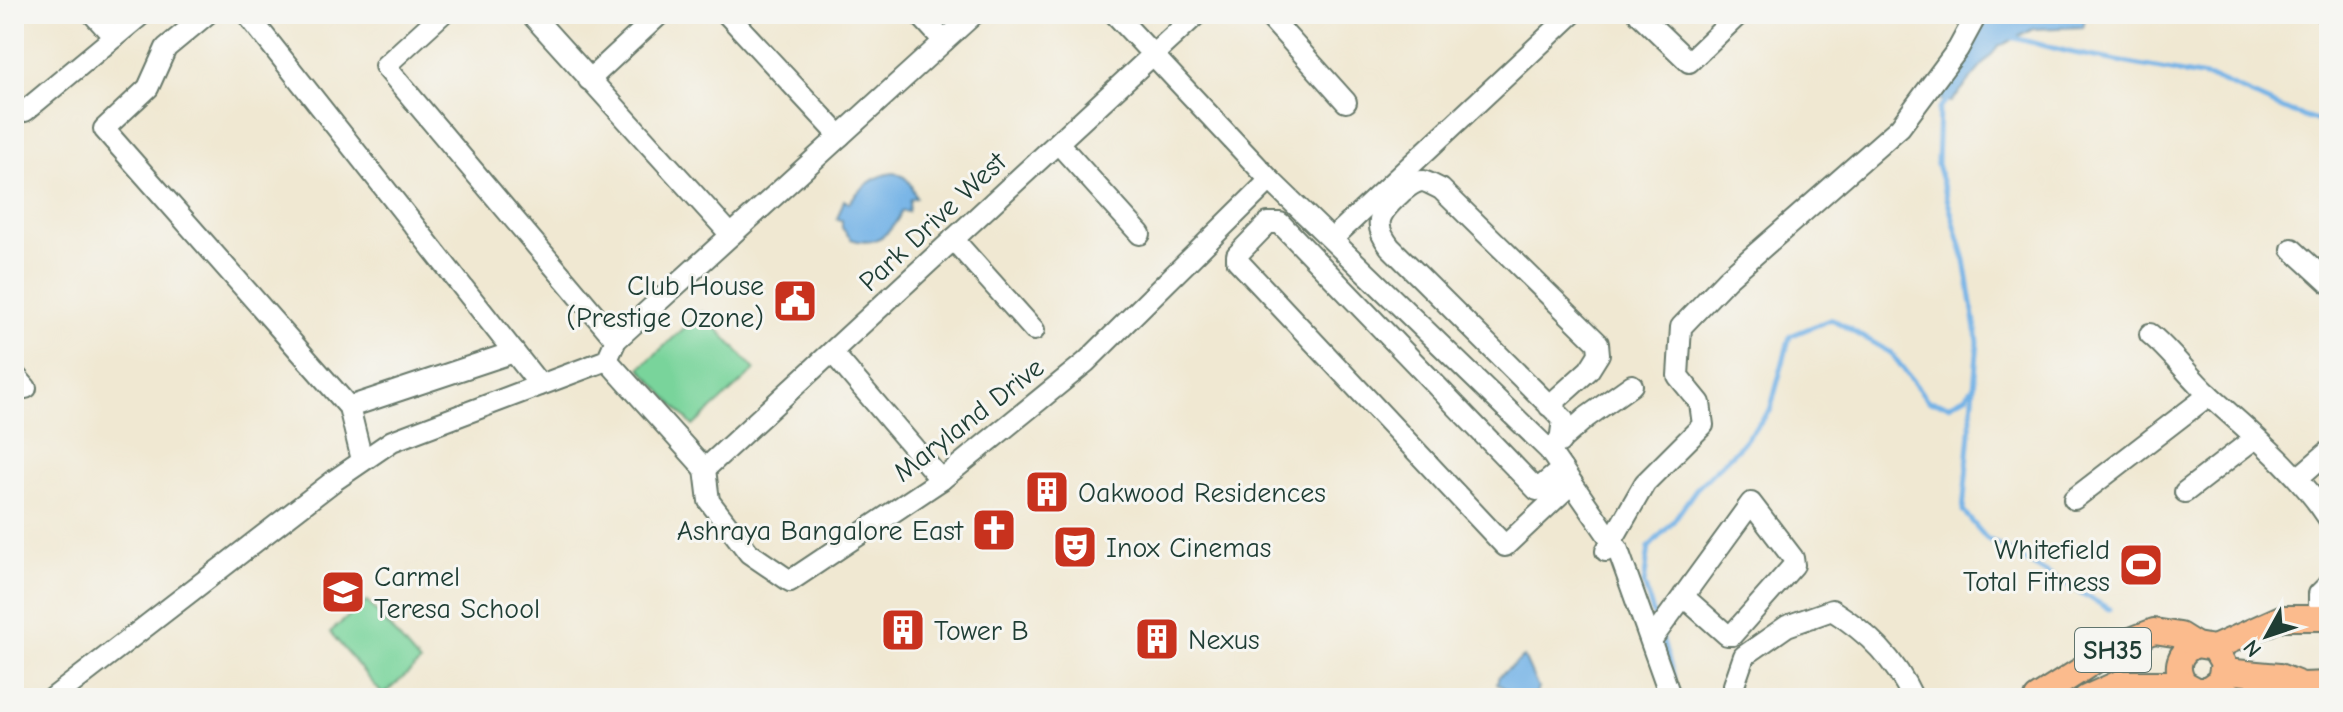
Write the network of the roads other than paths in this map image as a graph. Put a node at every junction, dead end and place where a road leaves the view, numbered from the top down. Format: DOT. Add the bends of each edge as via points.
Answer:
graph roads {
  1 [pos="93,14"];
  2 [pos="142,14"];
  3 [pos="207,14"];
  4 [pos="247,14"];
  5 [pos="442,14"];
  6 [pos="531,14"];
  7 [pos="660,14"];
  8 [pos="727,14"];
  9 [pos="919,14"];
  10 [pos="974,14"];
  11 [pos="1115,14"];
  12 [pos="1197,14"];
  13 [pos="1267,14"];
  14 [pos="1572,14"];
  15 [pos="1639,14"];
  16 [pos="1739,14"];
  17 [pos="1977,14"];
  18 [pos="2326,14"];
  19 [pos="2329,20"];
  20 [pos="114,37"];
  21 [pos="944,41"];
  22 [pos="1153,54"];
  23 [pos="589,80"];
  24 [pos="1346,102"];
  25 [pos="14,112"];
  26 [pos="840,136"];
  27 [pos="1058,143"];
  28 [pos="1270,180"];
  29 [pos="1140,234"];
  30 [pos="731,235"];
  31 [pos="953,239"];
  32 [pos="1332,239"];
  33 [pos="2292,249"];
  34 [pos="2329,283"];
  35 [pos="1034,330"];
  36 [pos="2150,334"];
  37 [pos="616,340"];
  38 [pos="514,352"];
  39 [pos="832,352"];
  40 [pos="607,360"];
  41 [pos="540,385"];
  42 [pos="1632,385"];
  43 [pos="2209,395"];
  44 [pos="1549,406"];
  45 [pos="349,407"];
  46 [pos="2255,438"];
  47 [pos="1555,446"];
  48 [pos="2329,451"];
  49 [pos="362,460"];
  50 [pos="705,469"];
  51 [pos="1567,476"];
  52 [pos="2299,477"];
  53 [pos="941,480"];
  54 [pos="2185,492"];
  55 [pos="1544,496"];
  56 [pos="2074,499"];
  57 [pos="2329,519"];
  58 [pos="1611,539"];
  59 [pos="2329,584"];
  60 [pos="1683,596"];
  61 [pos="2324,617"];
  62 [pos="1652,639"];
  63 [pos="2205,646"];
  64 [pos="2329,684"];
  65 [pos="2204,686"];
  66 [pos="1906,696"];
  67 [pos="53,698"];
  68 [pos="1658,698"];
  69 [pos="1671,698"];
  70 [pos="1736,698"];
  71 [pos="2037,698"];
  72 [pos="2086,698"];
  73 [pos="2236,698"];
  1 -- 20 [label="street"];
  2 -- 20 [label="street"];
  3 -- 45 [label="street" via="166,48 148,88 104,129"];
  4 -- 38 [label="street"];
  5 -- 37 [label="street" via="385,66"];
  6 -- 23 [label="street"];
  7 -- 23 [label="street"];
  8 -- 26 [label="street"];
  9 -- 21 [label="street"];
  10 -- 21 [label="street"];
  11 -- 22 [label="street"];
  12 -- 22 [label="street, Park Drive West"];
  13 -- 24 [label="street"];
  14 -- 32 [label="street"];
  15 -- 16 [label="street" via="1689,62"];
  17 -- 58 [label="street" via="1958,49 1900,127 1727,279 1681,327 1678,376 1700,403 1703,425 1645,483"];
  18 -- 19 [label="street"];
  20 -- 25 [label="street" via="25,111"];
  21 -- 26 [label="street"];
  22 -- 27 [label="street, Park Drive West"];
  22 -- 28 [label="street"];
  23 -- 30 [label="street"];
  26 -- 30 [label="street"];
  27 -- 29 [label="street"];
  27 -- 31 [label="street, Park Drive West"];
  28 -- 32 [label="street"];
  28 -- 53 [label="street, Maryland Drive" via="1086,362"];
  30 -- 37 [label="street"];
  31 -- 35 [label="street"];
  31 -- 39 [label="street, Park Drive West"];
  32 -- 47 [label="street"];
  33 -- 34 [label="street"];
  36 -- 43 [label="street"];
  37 -- 40 [label="street"];
  38 -- 41 [label="street"];
  38 -- 45 [label="street"];
  39 -- 50 [label="street, Park Drive West"];
  39 -- 53 [label="street"];
  40 -- 41 [label="street"];
  40 -- 50 [label="street"];
  41 -- 49 [label="street" via="392,441"];
  42 -- 47 [label="street"];
  43 -- 46 [label="street"];
  43 -- 56 [label="street"];
  44 -- 44 [label="street" via="1380,235 1383,209 1410,185 1423,181 1441,189 1598,343 1599,354 1589,370"];
  44 -- 47 [label="street" via="1563,419"];
  45 -- 49 [label="street"];
  46 -- 52 [label="street"];
  46 -- 54 [label="street"];
  47 -- 51 [label="street"];
  48 -- 52 [label="street"];
  49 -- 67 [label="street"];
  50 -- 53 [label="street, Maryland Drive" via="709,501 749,553 790,581"];
  51 -- 55 [label="street"];
  51 -- 58 [label="street"];
  52 -- 57 [label="street"];
  55 -- 55 [label="street" via="1505,546 1237,255 1268,223 1280,223"];
  58 -- 62 [label="street"];
  58 -- 68 [label="street" via="1606,550"];
  59 -- 61 [label="street" via="2319,594"];
  60 -- 60 [label="street" via="1751,503 1793,558 1794,565 1732,635"];
  60 -- 62 [label="street"];
  61 -- 63 [label="main road" via="2281,618"];
  62 -- 69 [label="street"];
  63 -- 65 [label="main road" via="2223,663"];
  63 -- 65 [label="main road, SH35" via="2189,648 2178,668"];
  63 -- 71 [label="main road, SH35" via="2154,631 2123,643"];
  64 -- 65 [label="main road, SH35" via="2302,685 2279,676"];
  65 -- 72 [label="main road, SH35" via="2119,683"];
  65 -- 73 [label="main road"];
  66 -- 70 [label="street" via="1901,672 1863,629 1832,610 1787,626 1744,656 1734,685"];
}
